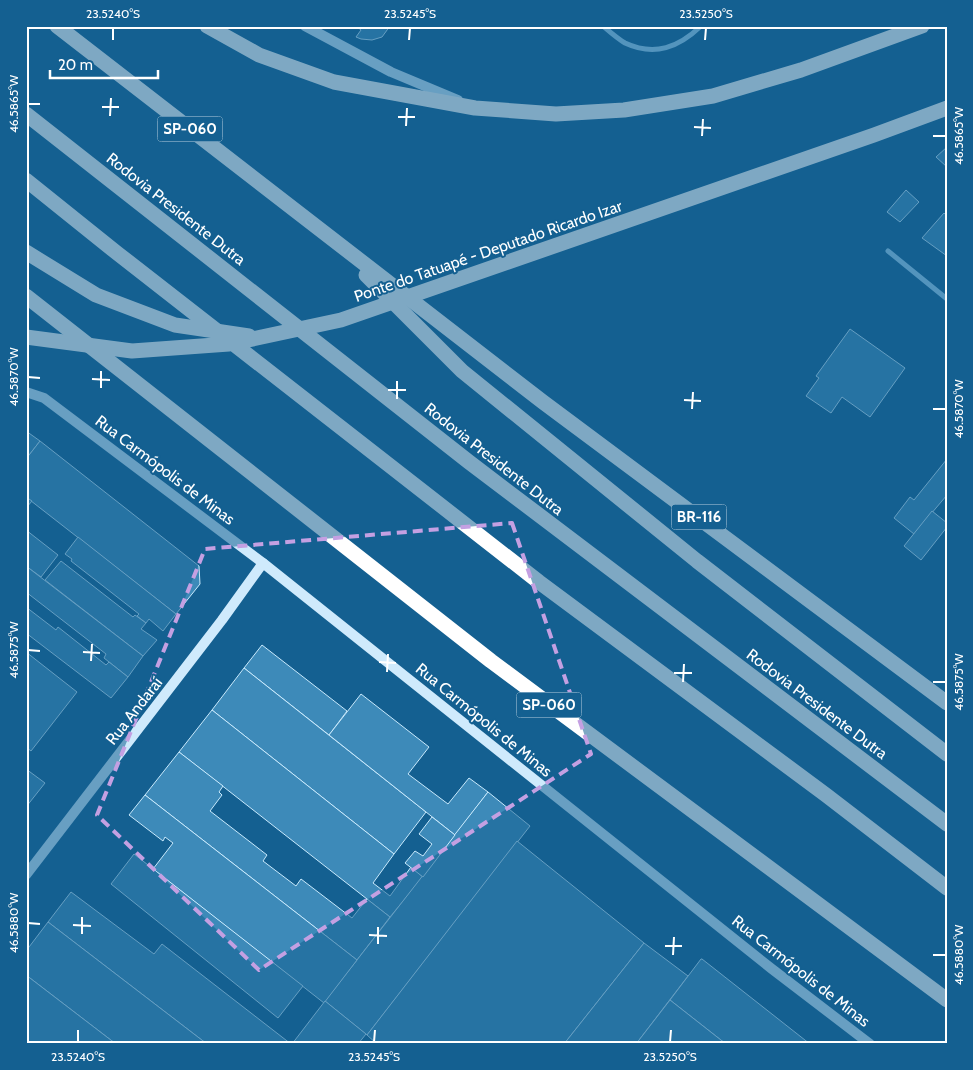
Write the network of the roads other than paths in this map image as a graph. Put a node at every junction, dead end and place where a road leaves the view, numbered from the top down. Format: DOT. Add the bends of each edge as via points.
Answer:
graph roads {
  1 [pos="57,26"];
  2 [pos="207,26"];
  3 [pos="305,26"];
  4 [pos="603,26"];
  5 [pos="922,26"];
  6 [pos="701,27"];
  7 [pos="475,108"];
  8 [pos="947,108"];
  9 [pos="26,114"];
  10 [pos="26,180"];
  11 [pos="323,232"];
  12 [pos="888,251"];
  13 [pos="26,252"];
  14 [pos="26,296"];
  15 [pos="947,299"];
  16 [pos="26,337"];
  17 [pos="258,337"];
  18 [pos="26,392"];
  19 [pos="263,563"];
  20 [pos="947,703"];
  21 [pos="947,754"];
  22 [pos="947,824"];
  23 [pos="26,875"];
  24 [pos="947,888"];
  25 [pos="947,1000"];
  26 [pos="870,1044"];
  1 -- 11 [label="highway, SP-060"];
  2 -- 7 [label="highway" via="259,55 334,82"];
  3 -- 7 [label="main road" via="391,72"];
  4 -- 6 [label="street" via="625,43 651,51 674,46"];
  5 -- 7 [label="highway" via="802,70 713,96 624,110 556,114"];
  8 -- 17 [label="highway, Ponte do Tatuapé - Deputado Ricardo Izar, bridge" via="341,320"];
  9 -- 22 [label="highway, Rodovia Presidente Dutra" via="469,462"];
  10 -- 24 [label="highway" via="501,553"];
  11 -- 20 [label="highway, BR-116" via="543,402"];
  11 -- 21 [label="highway" via="462,372 704,567"];
  12 -- 15 [label="street"];
  13 -- 17 [label="highway, bridge" via="96,295 175,325"];
  14 -- 25 [label="highway, SP-060" via="490,661"];
  16 -- 17 [label="highway, Ponte do Tatuapé - Deputado Ricardo Izar, bridge" via="132,351 229,344"];
  18 -- 19 [label="main road, Rua Carmópolis de Minas" via="44,398"];
  19 -- 23 [label="main road, Rua Andaraí"];
  19 -- 26 [label="main road, Rua Carmópolis de Minas"];
}
